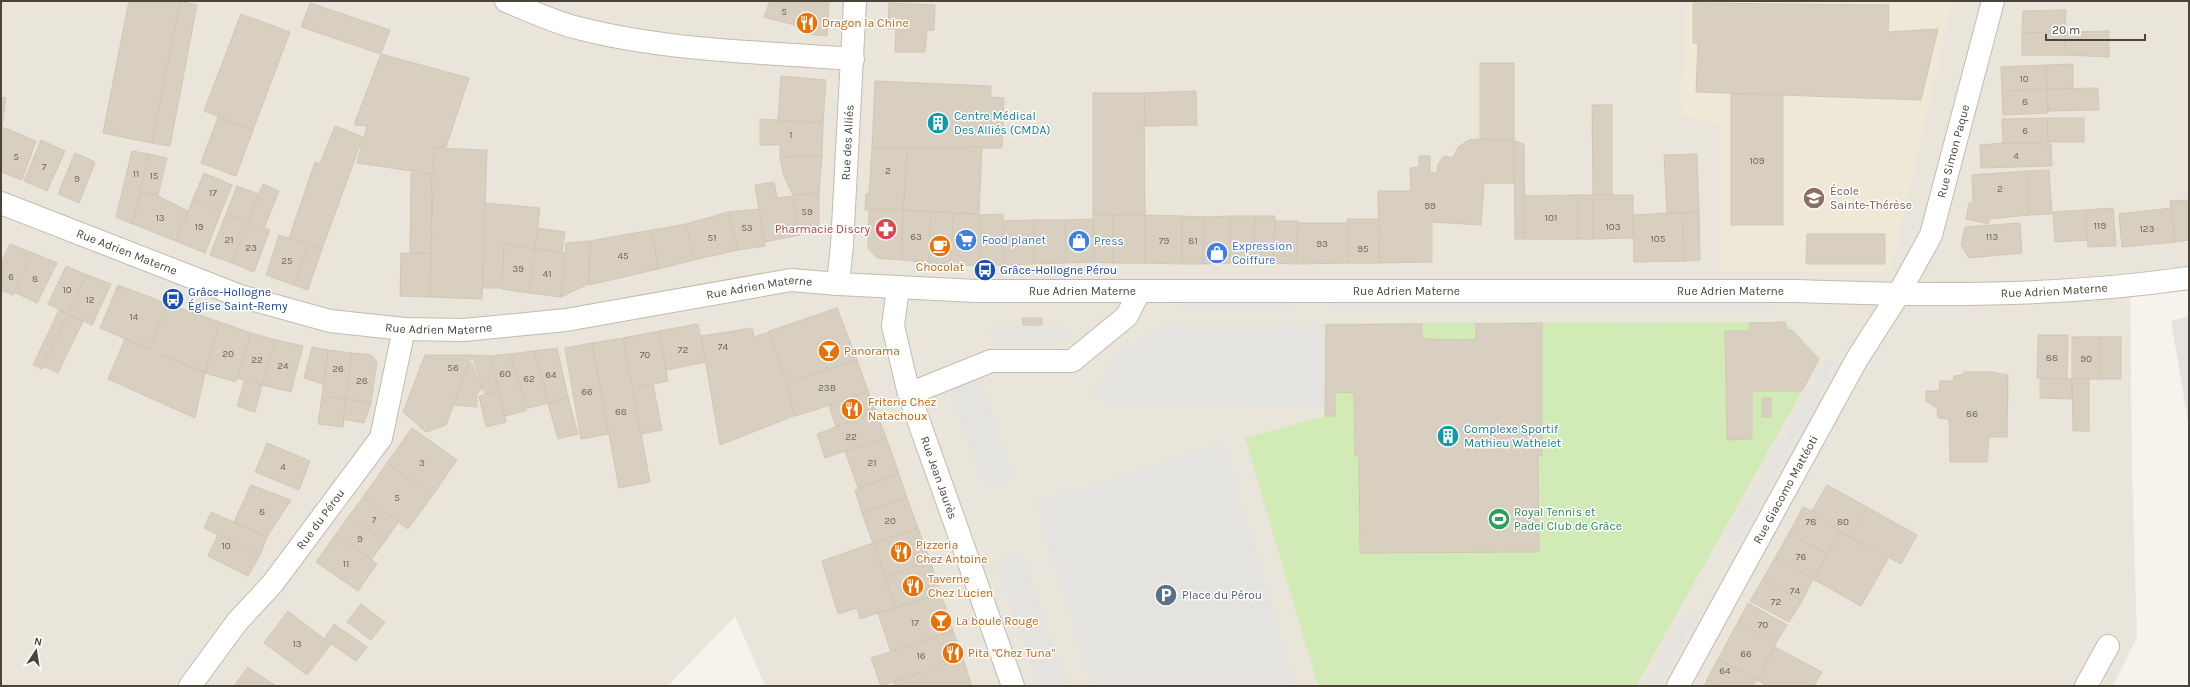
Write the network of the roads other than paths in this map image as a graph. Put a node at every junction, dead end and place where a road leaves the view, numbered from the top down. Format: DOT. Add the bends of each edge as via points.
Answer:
graph roads {
  1 [pos="506,1"];
  2 [pos="855,1"];
  3 [pos="1993,1"];
  4 [pos="853,59"];
  5 [pos="1,203"];
  6 [pos="2189,278"];
  7 [pos="838,284"];
  8 [pos="898,288"];
  9 [pos="1139,292"];
  10 [pos="1898,295"];
  11 [pos="404,329"];
  12 [pos="909,394"];
  13 [pos="2108,646"];
  14 [pos="190,686"];
  15 [pos="1014,686"];
  16 [pos="1678,686"];
  17 [pos="2086,686"];
  1 -- 4 [label="street" via="576,28 628,39 676,46"];
  2 -- 4 [label="street, Rue des Alliés"];
  3 -- 10 [label="street, Rue Simon Paque" via="1931,235"];
  4 -- 7 [label="street, Rue des Alliés"];
  5 -- 11 [label="street, Rue Adrien Materne" via="240,296 330,321"];
  6 -- 10 [label="street, Rue Adrien Materne" via="2130,287"];
  7 -- 8 [label="street, Rue Adrien Materne"];
  7 -- 11 [label="street, Rue Adrien Materne" via="791,280 566,320 464,330"];
  8 -- 9 [label="street, Rue Adrien Materne"];
  8 -- 12 [label="street, Rue Jean Jaurès" via="893,326"];
  9 -- 10 [label="street, Rue Adrien Materne" via="1796,291"];
  9 -- 12 [label="street" via="1127,316 1072,361 991,361"];
  10 -- 16 [label="street, Rue Giacomo Mattéoti" via="1857,359"];
  11 -- 14 [label="street, Rue du Pérou" via="381,438 274,582 237,622"];
  12 -- 15 [label="street, Rue Jean Jaurès"];
  13 -- 17 [label="street"];
}
